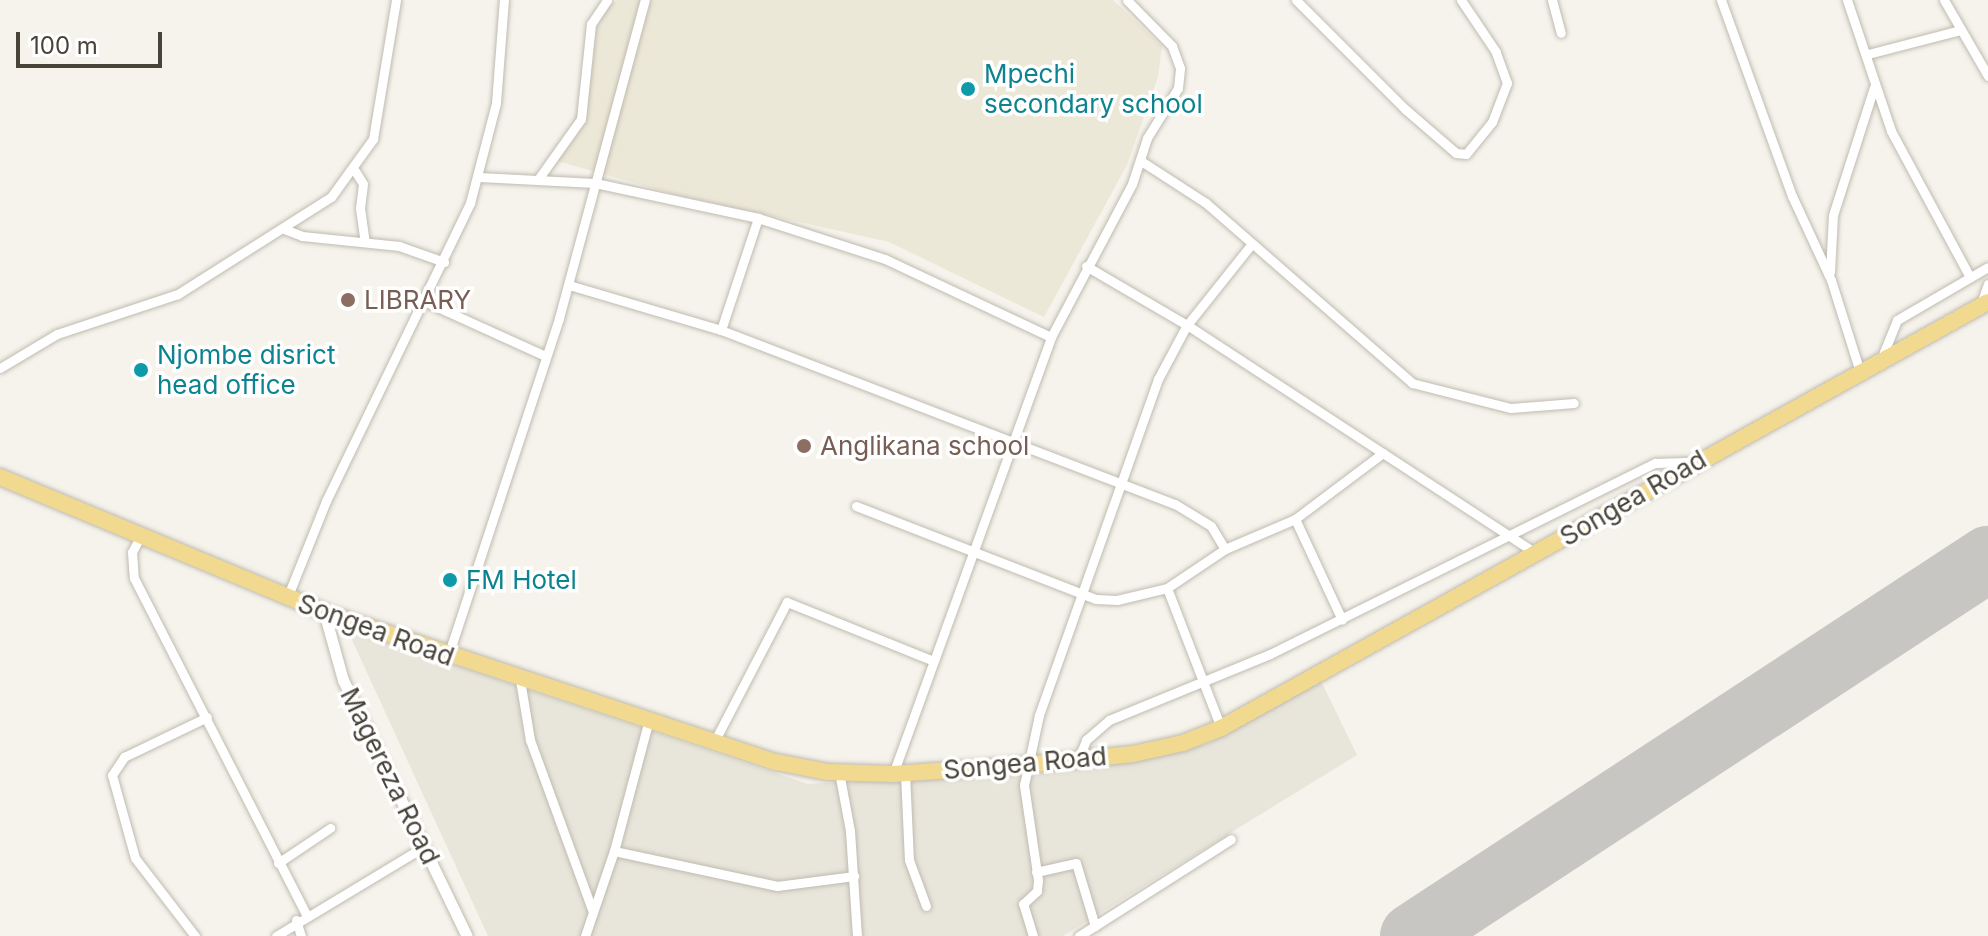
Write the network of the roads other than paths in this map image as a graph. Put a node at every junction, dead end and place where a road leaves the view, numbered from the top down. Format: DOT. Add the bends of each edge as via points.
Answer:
graph roads {
  1 [pos="396,0"];
  2 [pos="504,0"];
  3 [pos="607,0"];
  4 [pos="645,0"];
  5 [pos="1127,0"];
  6 [pos="1296,0"];
  7 [pos="1461,0"];
  8 [pos="1552,0"];
  9 [pos="1721,0"];
  10 [pos="1847,0"];
  11 [pos="1944,0"];
  12 [pos="1961,30"];
  13 [pos="1561,33"];
  14 [pos="1868,54"];
  15 [pos="1988,76"];
  16 [pos="1874,87"];
  17 [pos="1141,161"];
  18 [pos="355,171"];
  19 [pos="479,177"];
  20 [pos="539,178"];
  21 [pos="595,183"];
  22 [pos="758,218"];
  23 [pos="284,229"];
  24 [pos="365,242"];
  25 [pos="1250,246"];
  26 [pos="444,262"];
  27 [pos="1086,266"];
  28 [pos="1988,267"];
  29 [pos="1970,277"];
  30 [pos="1831,280"];
  31 [pos="1988,284"];
  32 [pos="569,285"];
  33 [pos="424,301"];
  34 [pos="1984,303"];
  35 [pos="1187,325"];
  36 [pos="721,330"];
  37 [pos="1051,337"];
  38 [pos="545,356"];
  39 [pos="1882,357"];
  40 [pos="0,368"];
  41 [pos="1859,369"];
  42 [pos="1574,403"];
  43 [pos="1015,443"];
  44 [pos="1383,453"];
  45 [pos="1692,462"];
  46 [pos="0,477"];
  47 [pos="1120,486"];
  48 [pos="856,506"];
  49 [pos="1295,519"];
  50 [pos="140,537"];
  51 [pos="1513,537"];
  52 [pos="1225,549"];
  53 [pos="975,554"];
  54 [pos="1537,554"];
  55 [pos="1167,588"];
  56 [pos="1082,593"];
  57 [pos="287,598"];
  58 [pos="324,612"];
  59 [pos="1342,620"];
  60 [pos="448,656"];
  61 [pos="934,661"];
  62 [pos="520,680"];
  63 [pos="1204,682"];
  64 [pos="207,717"];
  65 [pos="648,723"];
  66 [pos="1221,728"];
  67 [pos="713,744"];
  68 [pos="1078,760"];
  69 [pos="1025,765"];
  70 [pos="839,772"];
  71 [pos="899,773"];
  72 [pos="330,828"];
  73 [pos="1231,839"];
  74 [pos="422,848"];
  75 [pos="614,851"];
  76 [pos="278,863"];
  77 [pos="1036,872"];
  78 [pos="854,876"];
  79 [pos="926,906"];
  80 [pos="592,909"];
  81 [pos="306,914"];
  82 [pos="296,920"];
  83 [pos="1095,926"];
  84 [pos="195,936"];
  85 [pos="276,936"];
  86 [pos="301,936"];
  87 [pos="467,936"];
  88 [pos="585,936"];
  89 [pos="857,936"];
  90 [pos="1033,936"];
  91 [pos="1079,936"];
  1 -- 18 [label="street" via="378,121"];
  2 -- 19 [label="street" via="496,103"];
  3 -- 20 [label="street" via="591,24 582,117"];
  4 -- 21 [label="street"];
  5 -- 17 [label="street" via="1166,39 1180,68 1176,95 1147,138"];
  6 -- 7 [label="street" via="1405,109 1456,153 1466,154 1492,122 1507,83 1490,42"];
  8 -- 13 [label="street"];
  9 -- 30 [label="street" via="1792,196"];
  10 -- 14 [label="street"];
  11 -- 12 [label="street"];
  12 -- 14 [label="street"];
  12 -- 15 [label="street"];
  14 -- 16 [label="street"];
  16 -- 29 [label="street" via="1896,143"];
  16 -- 30 [label="street" via="1833,215"];
  17 -- 25 [label="street" via="1206,203"];
  17 -- 27 [label="street"];
  18 -- 23 [label="street" via="319,207"];
  18 -- 24 [label="street" via="363,184"];
  19 -- 20 [label="street"];
  19 -- 26 [label="street"];
  20 -- 21 [label="street"];
  21 -- 22 [label="street"];
  21 -- 32 [label="street"];
  22 -- 36 [label="street"];
  22 -- 37 [label="street" via="885,259"];
  23 -- 24 [label="street" via="298,236"];
  23 -- 40 [label="street" via="166,300 57,334"];
  24 -- 26 [label="street" via="399,246"];
  25 -- 35 [label="street"];
  25 -- 42 [label="street" via="1398,373 1425,390 1511,408"];
  26 -- 33 [label="street"];
  27 -- 35 [label="street"];
  27 -- 37 [label="street"];
  28 -- 29 [label="street"];
  29 -- 39 [label="street" via="1897,320"];
  30 -- 41 [label="street"];
  31 -- 34 [label="street"];
  32 -- 36 [label="street"];
  32 -- 38 [label="street"];
  33 -- 38 [label="street"];
  33 -- 57 [label="street" via="326,501"];
  34 -- 39 [label="highway, Songea Road"];
  35 -- 44 [label="street"];
  35 -- 47 [label="street" via="1158,379"];
  36 -- 43 [label="street"];
  37 -- 43 [label="street"];
  38 -- 60 [label="street"];
  39 -- 41 [label="highway, Songea Road"];
  41 -- 45 [label="highway, Songea Road"];
  43 -- 47 [label="street"];
  43 -- 53 [label="street"];
  44 -- 49 [label="street"];
  44 -- 51 [label="street"];
  45 -- 51 [label="street" via="1655,463"];
  45 -- 54 [label="highway, Songea Road"];
  46 -- 50 [label="highway, Songea Road"];
  47 -- 52 [label="street" via="1196,514"];
  47 -- 56 [label="street"];
  48 -- 53 [label="street"];
  49 -- 52 [label="street"];
  49 -- 59 [label="street"];
  50 -- 57 [label="highway, Songea Road"];
  50 -- 64 [label="street" via="132,552 134,578"];
  51 -- 54 [label="street"];
  51 -- 59 [label="street"];
  52 -- 55 [label="street"];
  53 -- 56 [label="street"];
  53 -- 61 [label="street"];
  54 -- 66 [label="highway, Songea Road"];
  55 -- 56 [label="street" via="1117,600"];
  55 -- 63 [label="street"];
  56 -- 69 [label="street"];
  57 -- 58 [label="highway, Songea Road"];
  58 -- 60 [label="highway, Songea Road"];
  58 -- 74 [label="street, Magereza Road" via="343,680"];
  59 -- 63 [label="street"];
  60 -- 62 [label="highway, Songea Road"];
  61 -- 67 [label="street" via="787,602"];
  61 -- 71 [label="street"];
  62 -- 65 [label="highway, Songea Road"];
  62 -- 80 [label="street" via="530,740"];
  63 -- 66 [label="street"];
  63 -- 68 [label="street" via="1109,720 1086,740"];
  64 -- 76 [label="street"];
  64 -- 84 [label="street" via="124,757 112,775 135,858"];
  65 -- 67 [label="highway, Songea Road"];
  65 -- 75 [label="street"];
  66 -- 68 [label="highway, Songea Road" via="1183,743"];
  67 -- 70 [label="highway, Songea Road" via="789,765"];
  68 -- 69 [label="highway, Songea Road"];
  69 -- 71 [label="highway, Songea Road"];
  69 -- 77 [label="street" via="1024,799"];
  70 -- 71 [label="highway, Songea Road"];
  70 -- 78 [label="street"];
  71 -- 79 [label="street" via="909,860"];
  72 -- 76 [label="street"];
  73 -- 83 [label="street"];
  74 -- 81 [label="street"];
  74 -- 87 [label="street, Magereza Road"];
  75 -- 78 [label="street" via="777,886"];
  75 -- 80 [label="street"];
  76 -- 81 [label="street"];
  77 -- 83 [label="street" via="1076,863"];
  77 -- 90 [label="street" via="1037,891 1023,904"];
  78 -- 89 [label="street"];
  80 -- 88 [label="street"];
  81 -- 82 [label="street"];
  82 -- 85 [label="street"];
  82 -- 86 [label="street"];
  83 -- 91 [label="street"];
}
